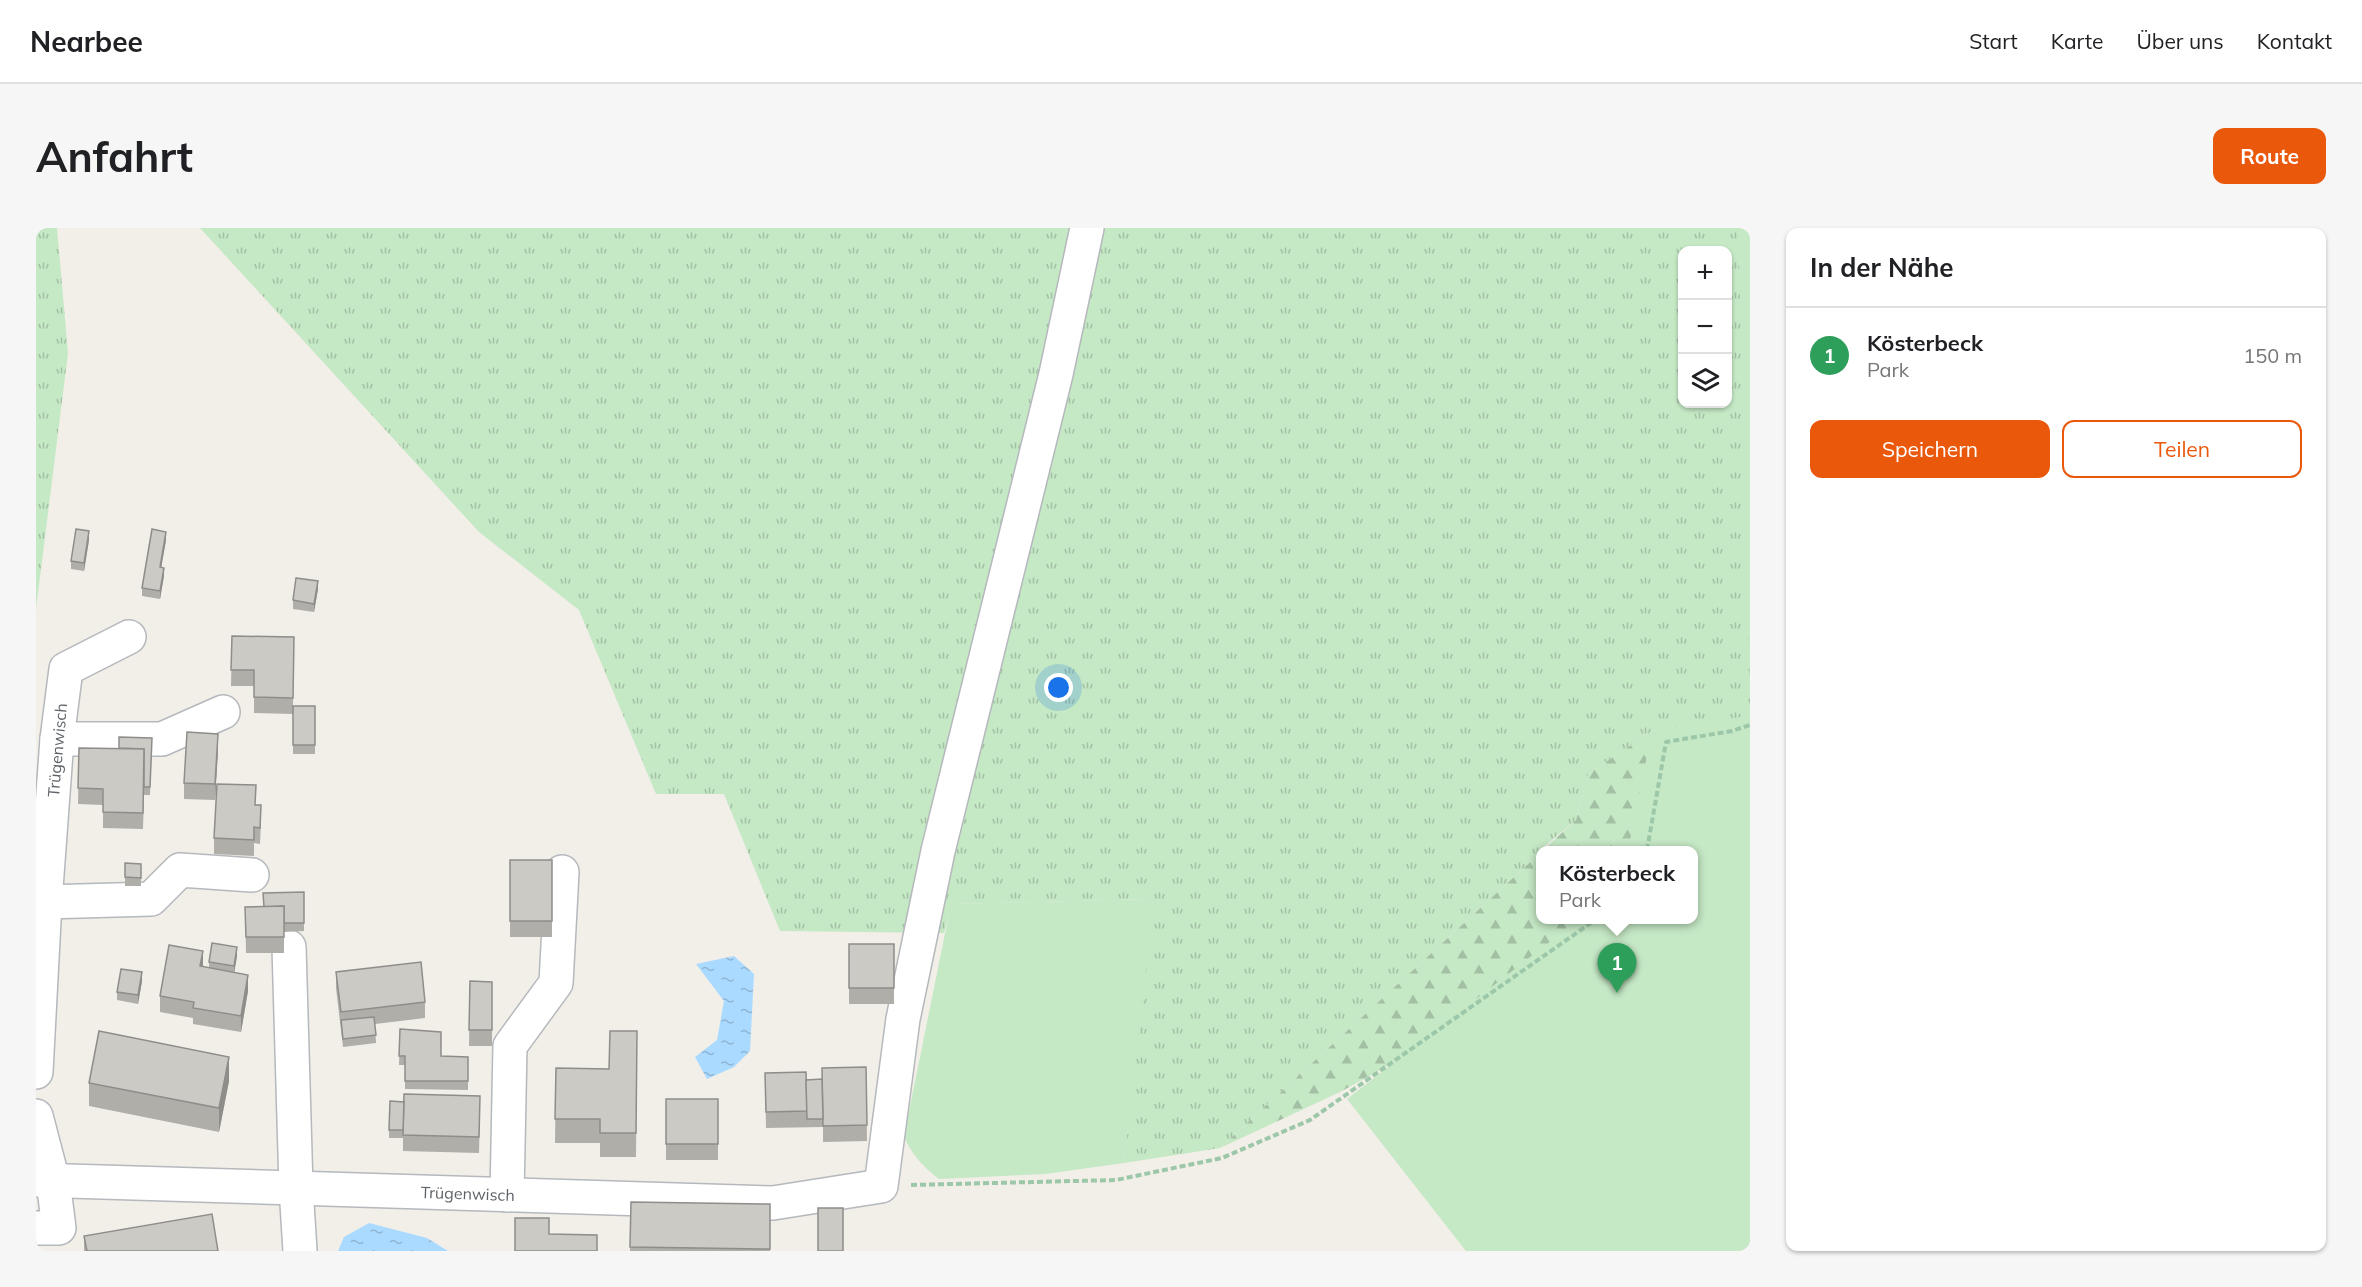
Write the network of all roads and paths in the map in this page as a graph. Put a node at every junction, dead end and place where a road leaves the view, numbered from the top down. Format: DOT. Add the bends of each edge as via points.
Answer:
graph roads {
  1 [pos="1087,228"];
  2 [pos="129,638"];
  3 [pos="223,712"];
  4 [pos="1750,725"];
  5 [pos="57,739"];
  6 [pos="1648,846"];
  7 [pos="562,872"];
  8 [pos="252,874"];
  9 [pos="40,902"];
  10 [pos="1589,924"];
  11 [pos="289,947"];
  12 [pos="36,1072"];
  13 [pos="36,1116"];
  14 [pos="44,1180"];
  15 [pos="881,1185"];
  16 [pos="296,1188"];
  17 [pos="507,1195"];
  18 [pos="52,1235"];
  19 [pos="300,1251"];
  1 -- 15 [label="street" via="1056,375 938,851 903,1019"];
  2 -- 5 [label="street, Trügenwisch" via="66,669"];
  3 -- 5 [label="street" via="162,739"];
  4 -- 6 [label="path" via="1666,742"];
  5 -- 9 [label="street, Trügenwisch"];
  7 -- 17 [label="street" via="556,983 510,1046"];
  8 -- 9 [label="street" via="180,870 151,900"];
  9 -- 12 [label="street, Trügenwisch"];
  10 -- 15 [label="path" via="1310,1120 1222,1158 1116,1180"];
  11 -- 16 [label="street"];
  13 -- 14 [label="street"];
  14 -- 16 [label="street, Trügenwisch"];
  14 -- 18 [label="street"];
  15 -- 17 [label="street, Trügenwisch" via="773,1203"];
  16 -- 17 [label="street, Trügenwisch"];
  16 -- 19 [label="street"];
}
